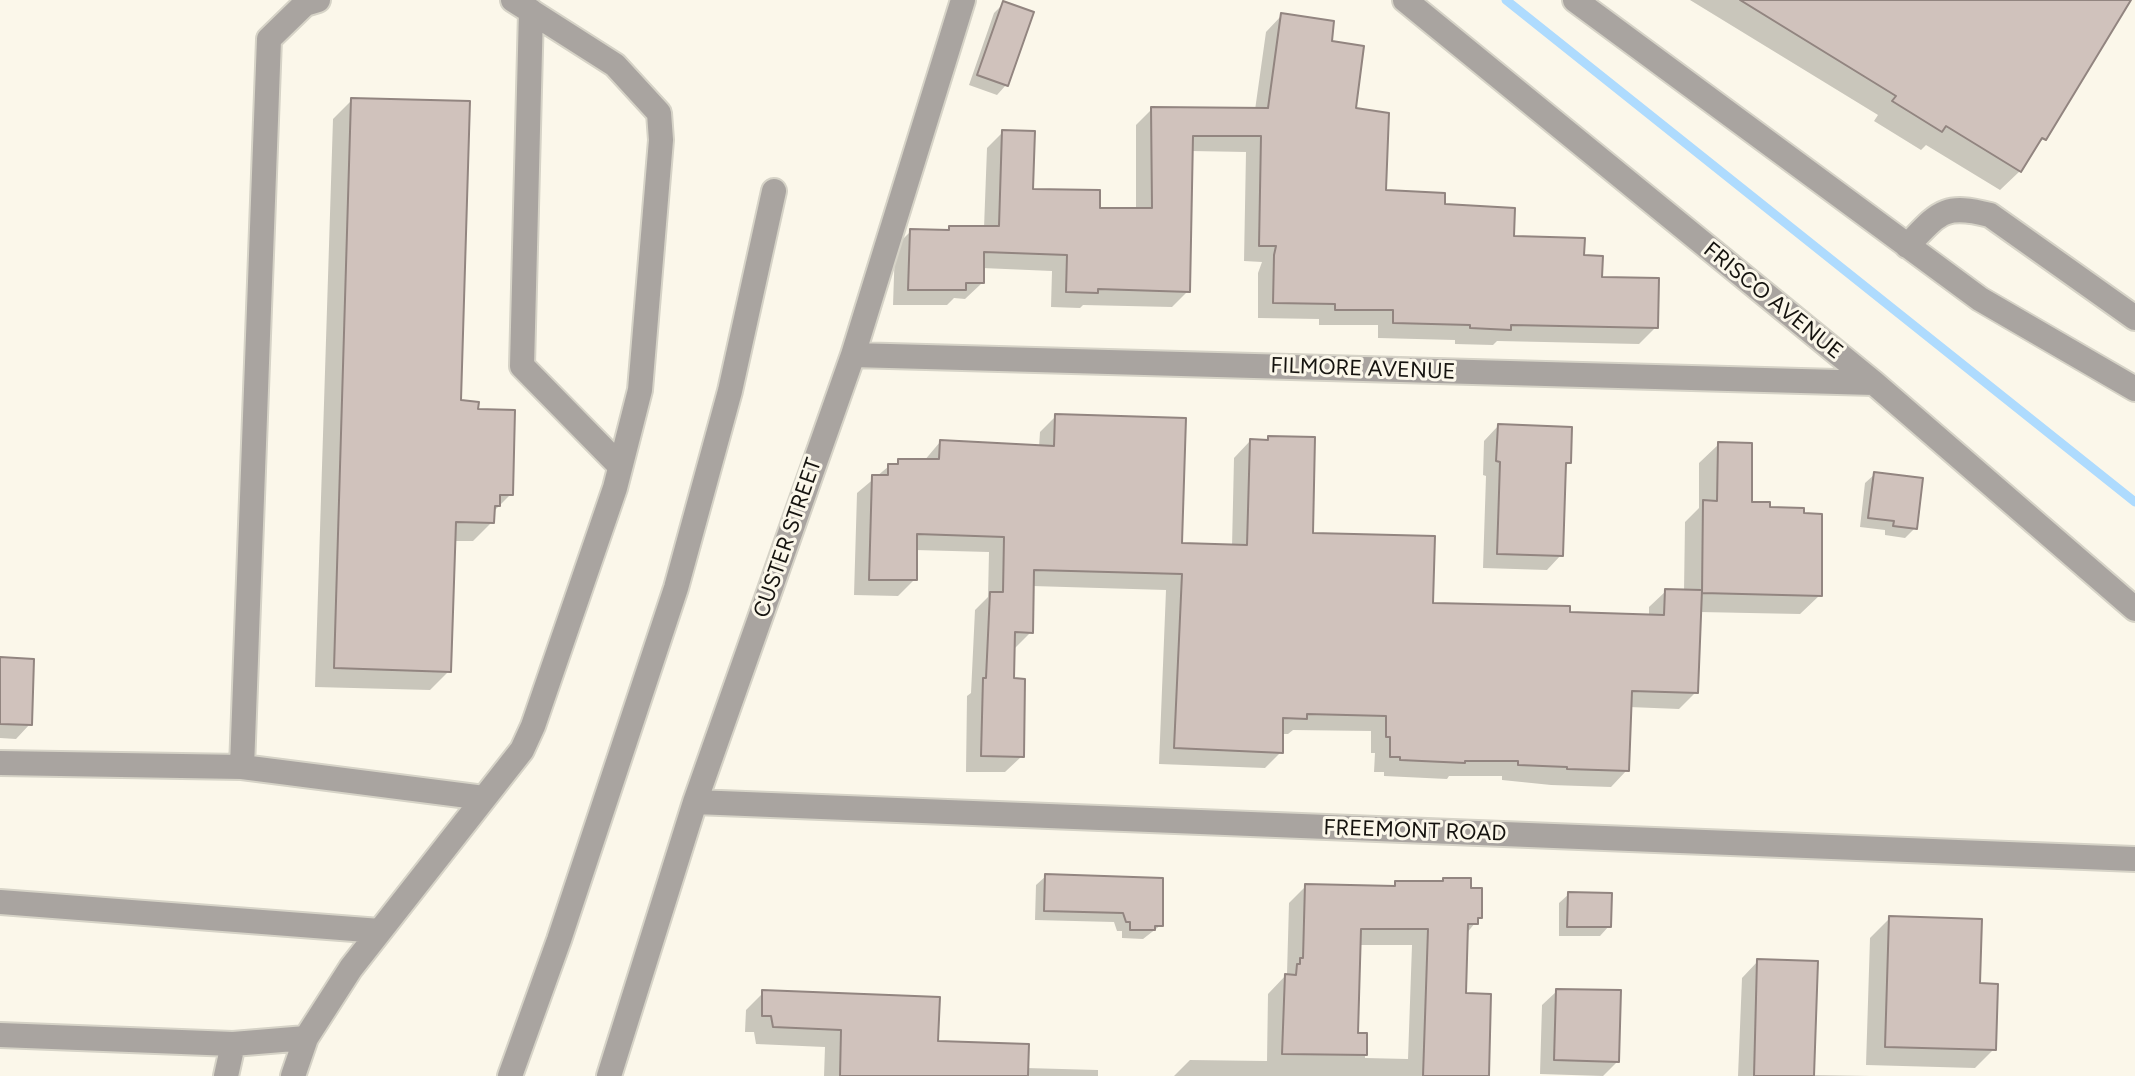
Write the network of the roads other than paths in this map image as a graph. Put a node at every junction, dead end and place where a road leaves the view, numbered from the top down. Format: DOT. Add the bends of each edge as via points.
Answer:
graph roads {
  1 [pos="318,0"];
  2 [pos="963,0"];
  3 [pos="1405,0"];
  4 [pos="1575,0"];
  5 [pos="522,6"];
  6 [pos="774,191"];
  7 [pos="1907,246"];
  8 [pos="2135,318"];
  9 [pos="853,355"];
  10 [pos="1874,383"];
  11 [pos="2135,389"];
  12 [pos="620,466"];
  13 [pos="2125,588"];
  14 [pos="2135,609"];
  15 [pos="0,763"];
  16 [pos="242,767"];
  17 [pos="484,798"];
  18 [pos="695,802"];
  19 [pos="2135,859"];
  20 [pos="0,902"];
  21 [pos="380,931"];
  22 [pos="0,1035"];
  23 [pos="306,1038"];
  24 [pos="233,1044"];
  25 [pos="226,1076"];
  26 [pos="293,1076"];
  27 [pos="510,1076"];
  28 [pos="609,1076"];
  1 -- 16 [label="street" via="305,4 269,39"];
  2 -- 9 [label="street, CUSTER STREET"];
  3 -- 10 [label="street, FRISCO AVENUE"];
  4 -- 7 [label="street"];
  5 -- 12 [label="street" via="522,366"];
  5 -- 12 [label="street" via="615,65 659,113 640,390"];
  6 -- 27 [label="street" via="730,391 676,588"];
  7 -- 8 [label="street" via="1937,214 1962,208 1990,215"];
  7 -- 11 [label="street" via="1980,299"];
  9 -- 10 [label="street, FILMORE AVENUE"];
  9 -- 18 [label="street, CUSTER STREET"];
  10 -- 13 [label="street, FRISCO AVENUE"];
  12 -- 17 [label="street" via="533,726 522,750"];
  13 -- 14 [label="street, FRISCO AVENUE"];
  15 -- 16 [label="street"];
  16 -- 17 [label="street"];
  17 -- 21 [label="street"];
  18 -- 19 [label="street, FREEMONT ROAD"];
  18 -- 28 [label="street, CUSTER STREET"];
  20 -- 21 [label="street"];
  21 -- 23 [label="street"];
  22 -- 24 [label="street"];
  23 -- 24 [label="street"];
  23 -- 26 [label="street"];
  24 -- 25 [label="street"];
}
